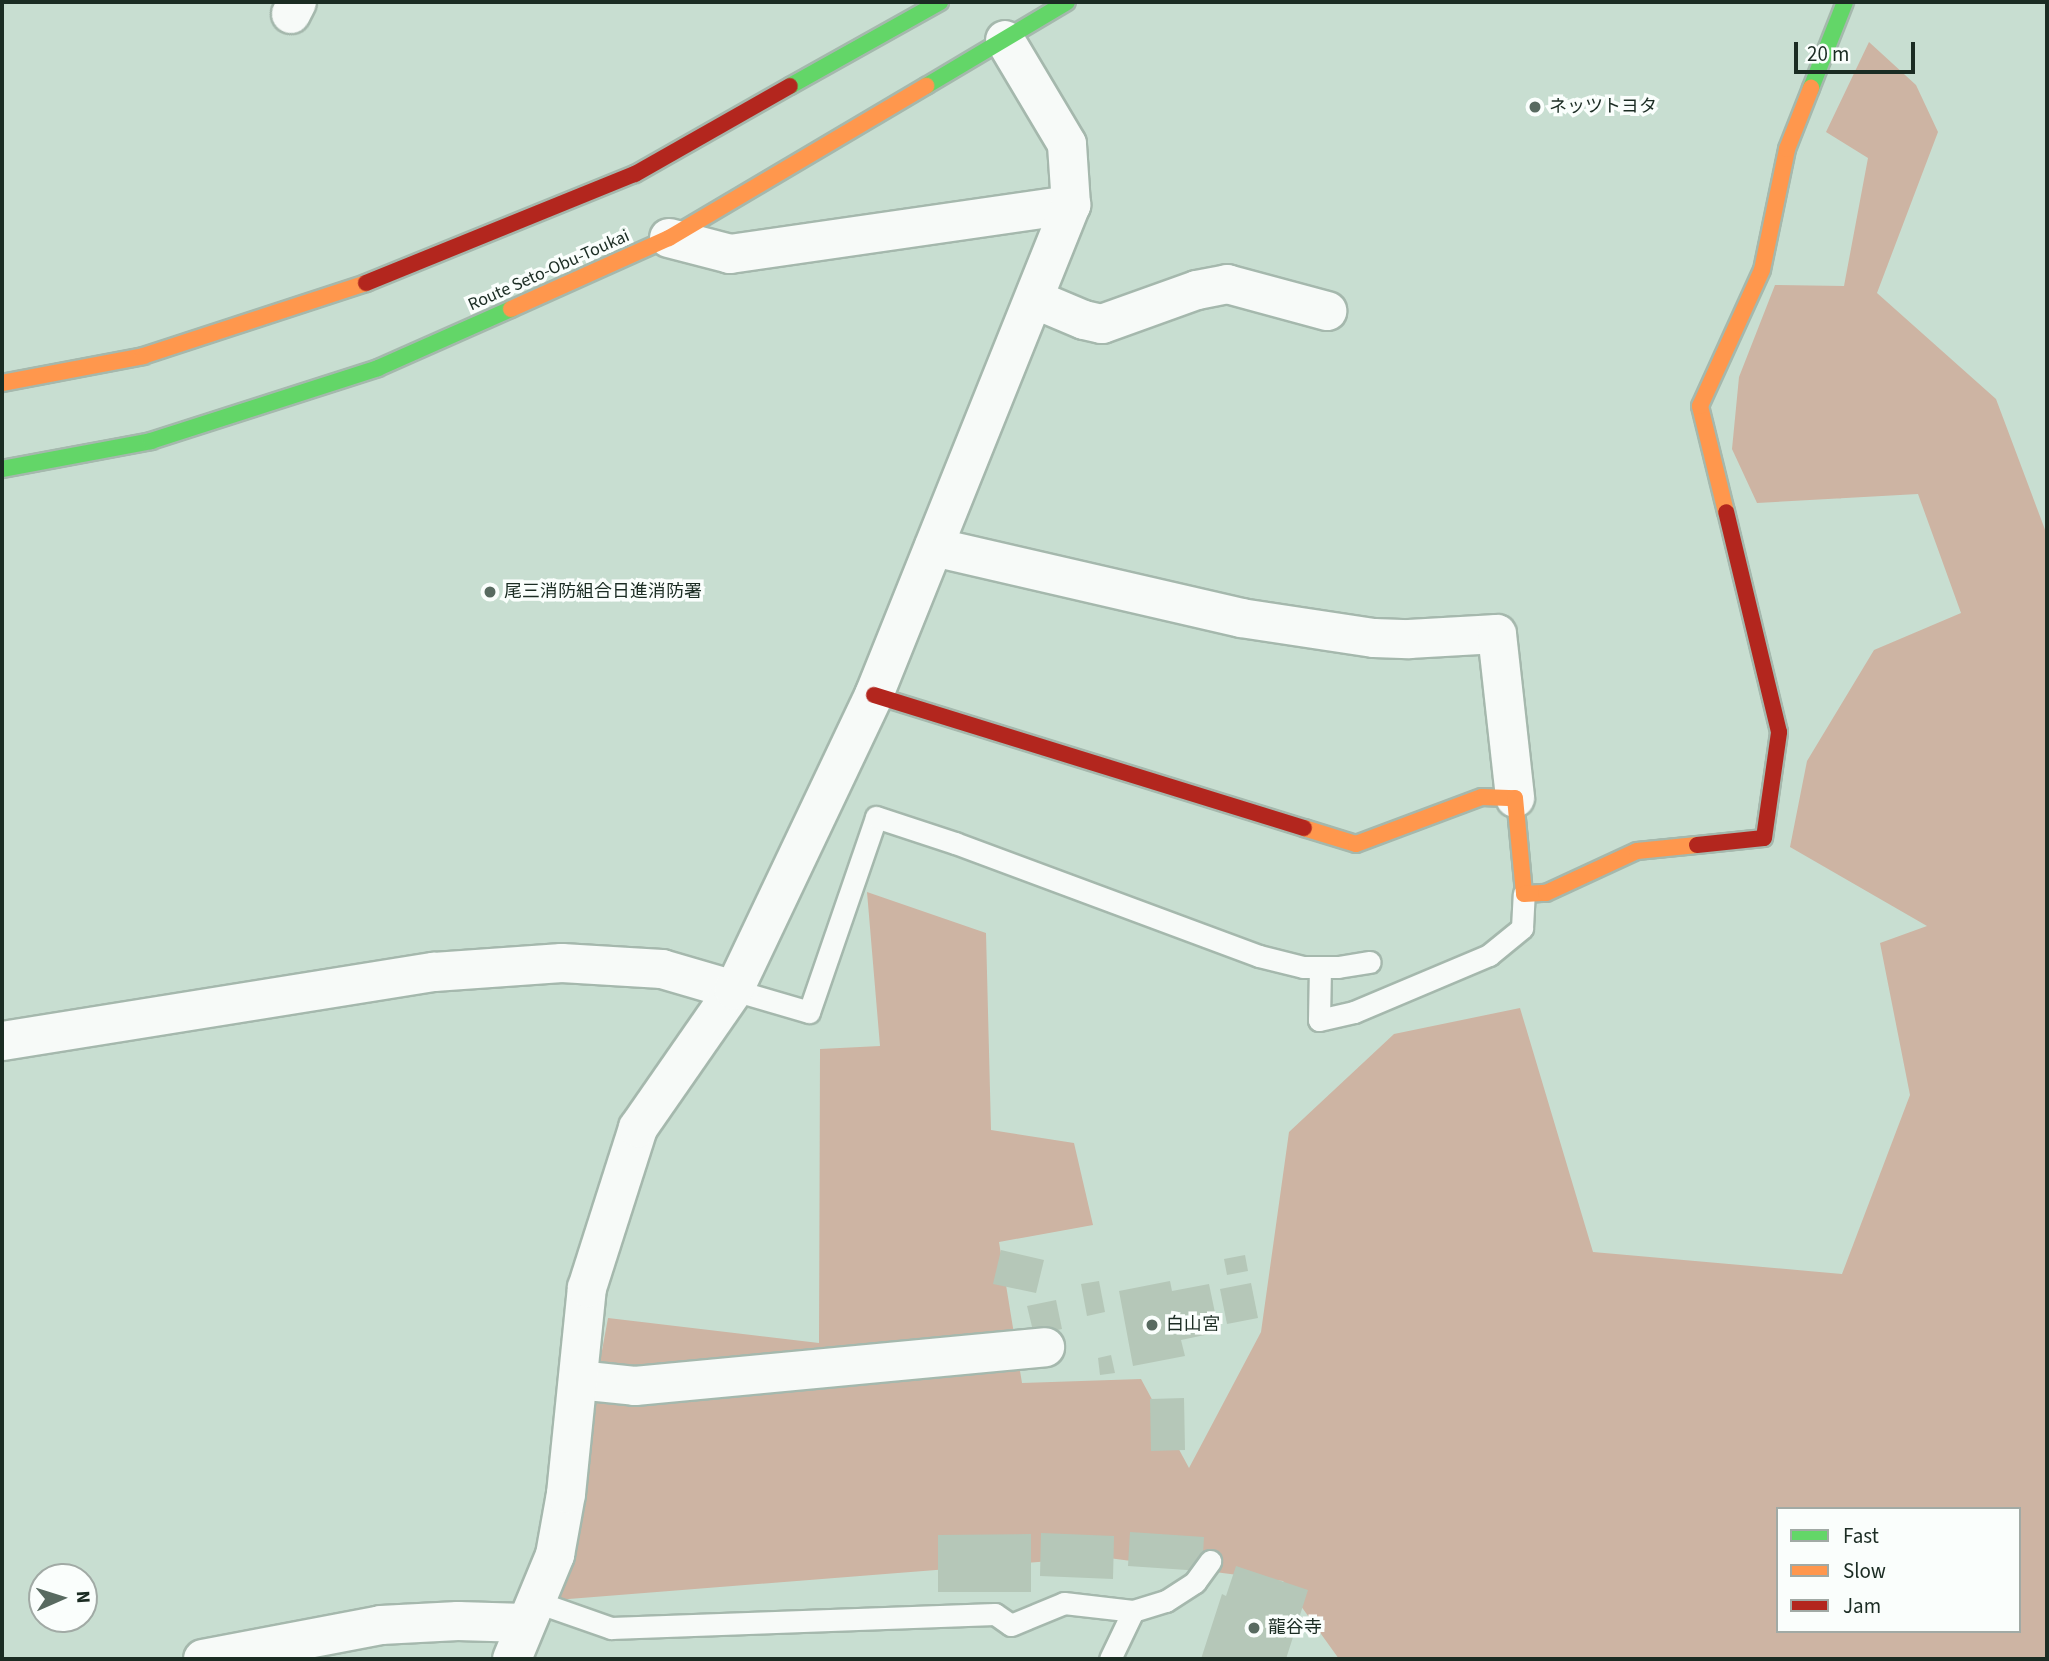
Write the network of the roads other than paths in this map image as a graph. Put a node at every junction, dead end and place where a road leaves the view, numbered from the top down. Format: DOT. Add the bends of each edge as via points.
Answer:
graph roads {
  1 [pos="940,2"];
  2 [pos="1067,2"];
  3 [pos="1845,2"];
  4 [pos="1005,40"];
  5 [pos="1070,205"];
  6 [pos="669,239"];
  7 [pos="1034,299"];
  8 [pos="1327,311"];
  9 [pos="2,383"];
  10 [pos="2,470"];
  11 [pos="934,547"];
  12 [pos="874,695"];
  13 [pos="1515,799"];
  14 [pos="1524,894"];
  15 [pos="1370,962"];
  16 [pos="1320,967"];
  17 [pos="734,990"];
  18 [pos="2,1041"];
  19 [pos="1045,1347"];
  20 [pos="578,1380"];
  21 [pos="1210,1561"];
  22 [pos="1133,1611"];
  23 [pos="530,1612"];
  24 [pos="202,1659"];
  25 [pos="512,1659"];
  26 [pos="1110,1659"];
  1 -- 9 [label="main road" via="635,174 596,190 363,284 143,356"];
  2 -- 4 [label="main road, Route Seto-Obu-Toukai"];
  3 -- 14 [label="main road" via="1787,149 1762,270 1700,406 1779,732 1764,838 1637,851 1546,894"];
  4 -- 5 [label="street" via="1067,144"];
  4 -- 6 [label="main road, Route Seto-Obu-Toukai"];
  5 -- 6 [label="street" via="730,254"];
  5 -- 7 [label="street"];
  6 -- 10 [label="main road, Route Seto-Obu-Toukai" via="378,368 151,441"];
  7 -- 8 [label="street" via="1102,324 1227,284"];
  7 -- 11 [label="street"];
  11 -- 12 [label="street"];
  11 -- 13 [label="street" via="1255,620 1374,638 1497,634"];
  12 -- 13 [label="main road" via="1356,844 1482,797"];
  12 -- 17 [label="street"];
  13 -- 14 [label="main road"];
  14 -- 16 [label="lane" via="1522,928 1489,955 1354,1012 1319,1020"];
  15 -- 16 [label="lane"];
  16 -- 17 [label="lane" via="1259,956 876,817 809,1012"];
  17 -- 18 [label="street" via="662,970 536,964 435,972"];
  17 -- 20 [label="street" via="638,1128 587,1289"];
  19 -- 20 [label="street" via="635,1386"];
  20 -- 23 [label="street" via="555,1555"];
  21 -- 22 [label="lane" via="1195,1581 1166,1601"];
  22 -- 23 [label="lane" via="1064,1603 1011,1625 995,1614 611,1628"];
  22 -- 26 [label="lane"];
  23 -- 24 [label="street" via="380,1625"];
  23 -- 25 [label="street"];
}
